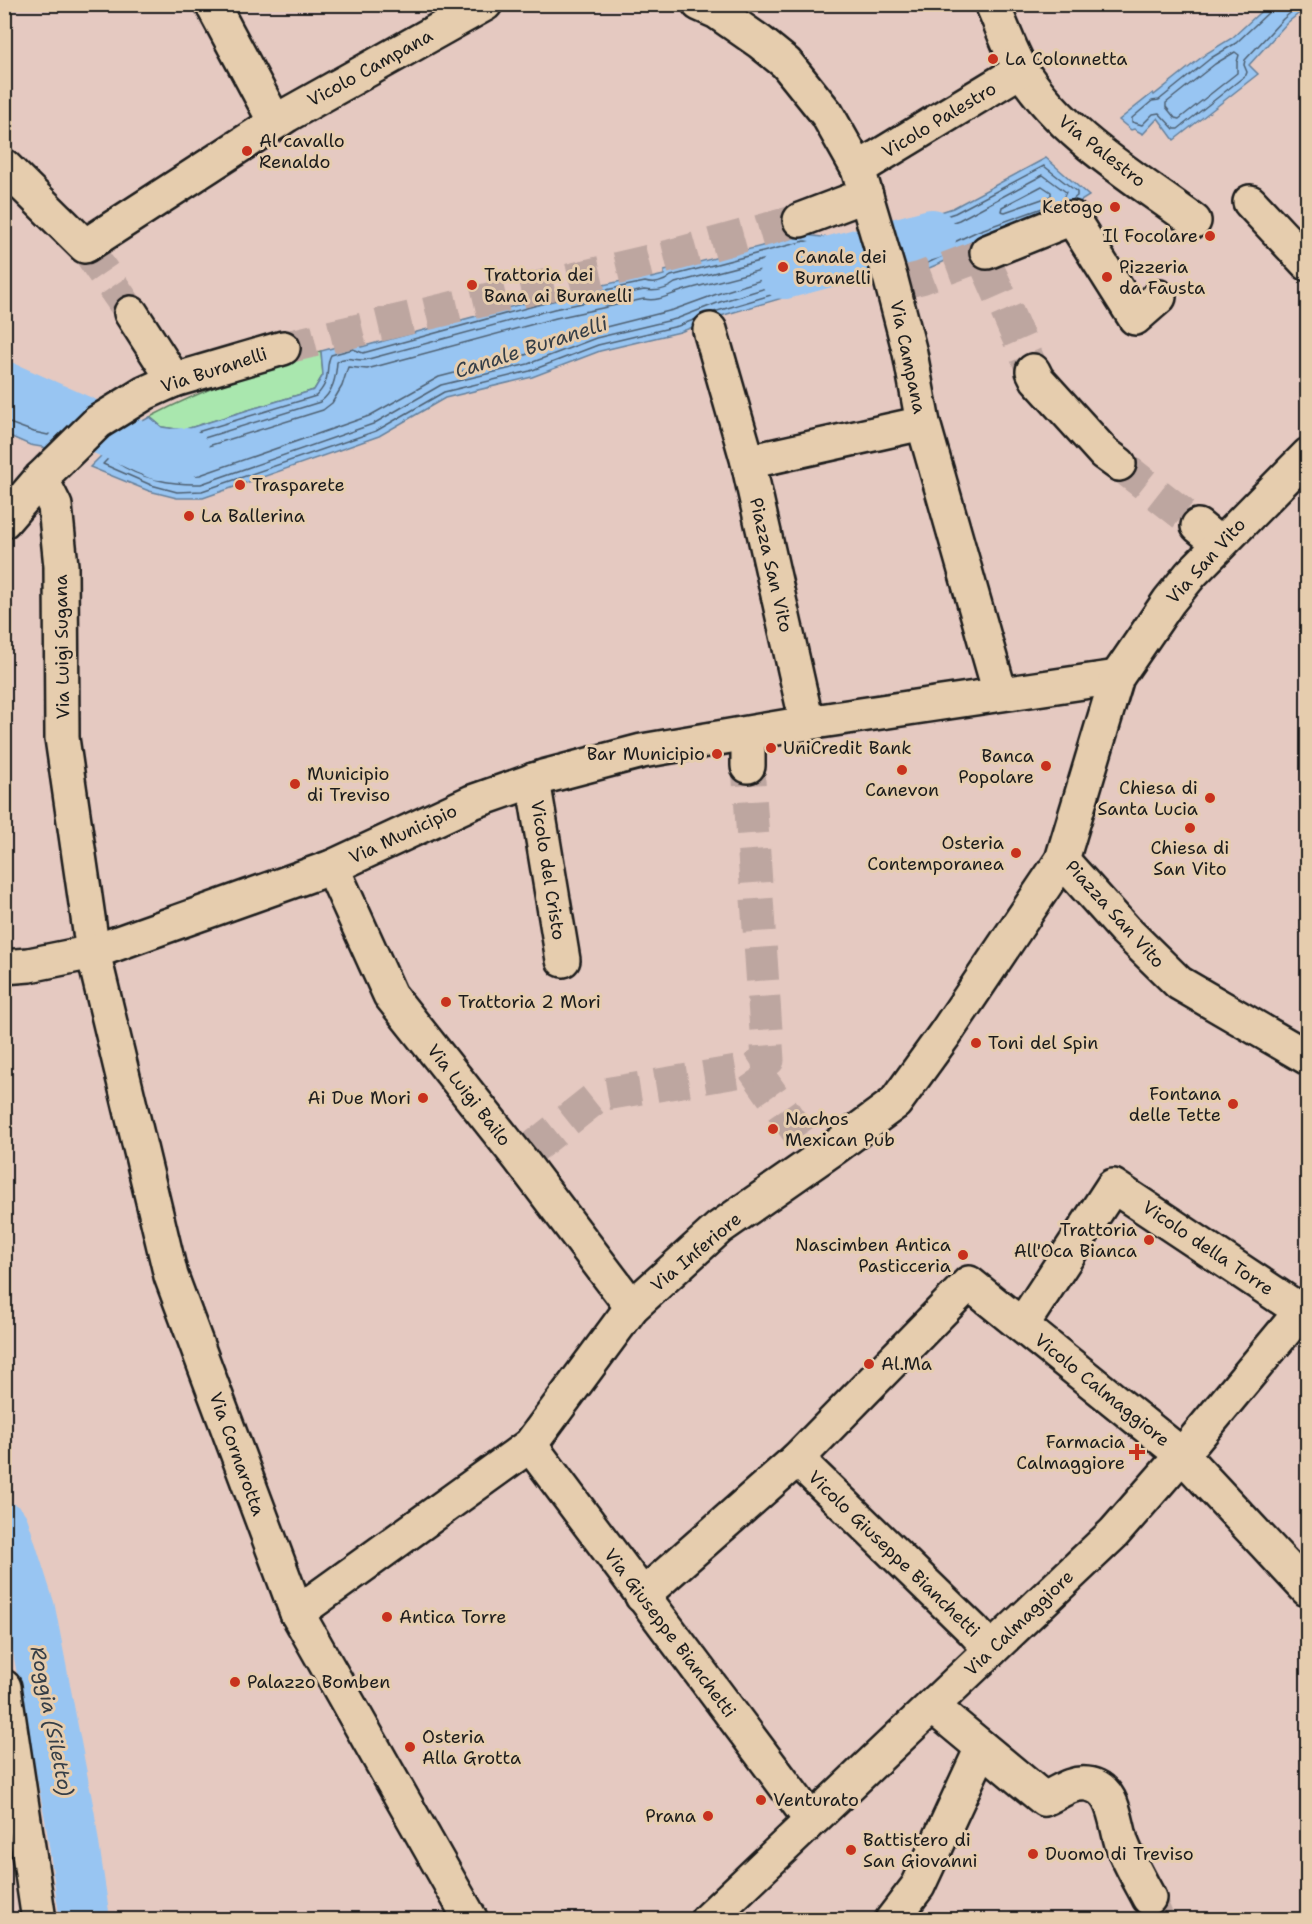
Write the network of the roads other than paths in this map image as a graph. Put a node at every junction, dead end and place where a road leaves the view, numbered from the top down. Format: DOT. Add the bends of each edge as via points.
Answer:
graph roads {
  1 [pos="212,4"];
  2 [pos="485,4"];
  3 [pos="699,4"];
  4 [pos="992,4"];
  5 [pos="1021,70"];
  6 [pos="281,118"];
  7 [pos="4,166"];
  8 [pos="862,182"];
  9 [pos="1250,202"];
  10 [pos="800,220"];
  11 [pos="1194,221"];
  12 [pos="987,252"];
  13 [pos="1308,264"];
  14 [pos="1159,297"];
  15 [pos="131,314"];
  16 [pos="710,330"];
  17 [pos="283,348"];
  18 [pos="1033,371"];
  19 [pos="174,380"];
  20 [pos="923,423"];
  21 [pos="1308,456"];
  22 [pos="748,462"];
  23 [pos="1119,464"];
  24 [pos="41,478"];
  25 [pos="4,521"];
  26 [pos="1117,677"];
  27 [pos="1000,693"];
  28 [pos="807,723"];
  29 [pos="748,734"];
  30 [pos="748,766"];
  31 [pos="533,780"];
  32 [pos="1062,861"];
  33 [pos="332,867"];
  34 [pos="93,952"];
  35 [pos="563,960"];
  36 [pos="4,967"];
  37 [pos="1308,1058"];
  38 [pos="969,1283"];
  39 [pos="632,1307"];
  40 [pos="1304,1307"];
  41 [pos="1022,1325"];
  42 [pos="530,1445"];
  43 [pos="1182,1455"];
  44 [pos="797,1459"];
  45 [pos="1308,1590"];
  46 [pos="642,1596"];
  47 [pos="297,1613"];
  48 [pos="991,1650"];
  49 [pos="5,1688"];
  50 [pos="932,1706"];
  51 [pos="982,1748"];
  52 [pos="811,1820"];
  53 [pos="1155,1912"];
  54 [pos="39,1920"];
  55 [pos="471,1920"];
  56 [pos="707,1920"];
  57 [pos="892,1920"];
  1 -- 6 [label="street"];
  2 -- 6 [label="street, Vicolo Campana"];
  3 -- 8 [label="street, Via Campana" via="717,12 786,63 827,114"];
  4 -- 5 [label="street, Via Palestro"];
  5 -- 8 [label="street, Vicolo Palestro"];
  5 -- 11 [label="street, Via Palestro" via="1054,113 1080,137"];
  6 -- 7 [label="street, Vicolo Campana" via="85,246"];
  8 -- 10 [label="street"];
  8 -- 20 [label="street, Via Campana" via="895,282"];
  9 -- 13 [label="street"];
  12 -- 14 [label="street" via="1072,218 1135,318"];
  15 -- 19 [label="street"];
  16 -- 22 [label="street, Piazza San Vito"];
  17 -- 19 [label="street, Via Buranelli"];
  18 -- 23 [label="street" via="1104,453"];
  19 -- 24 [label="street, Via Buranelli" via="98,422"];
  20 -- 22 [label="street"];
  20 -- 27 [label="street"];
  21 -- 26 [label="street, Via San Vito" via="1209,535 1191,574"];
  22 -- 28 [label="street, Piazza San Vito"];
  24 -- 25 [label="street"];
  24 -- 34 [label="street, Via Luigi Sugana" via="55,506 61,566 62,738"];
  26 -- 27 [label="street"];
  26 -- 32 [label="street, Piazza San Vito"];
  27 -- 28 [label="street"];
  28 -- 29 [label="street, Via Municipio"];
  29 -- 30 [label="street"];
  29 -- 31 [label="street, Via Municipio" via="642,751"];
  31 -- 33 [label="street, Via Municipio" via="472,802"];
  31 -- 35 [label="street, Vicolo del Cristo"];
  32 -- 37 [label="street, Piazza San Vito" via="1179,983"];
  32 -- 39 [label="street, Via Inferiore" via="895,1103 812,1152 719,1228"];
  33 -- 34 [label="street, Via Municipio"];
  33 -- 39 [label="street, Via Luigi Bailo" via="390,995 524,1155"];
  34 -- 36 [label="street, Via Municipio" via="29,966"];
  34 -- 47 [label="street, Via Cornarotta" via="171,1276"];
  38 -- 41 [label="street, Vicolo Calmaggiore"];
  38 -- 44 [label="street, Vicolo Giuseppe Bianchetti"];
  39 -- 42 [label="street, Via Inferiore"];
  40 -- 41 [label="street, Vicolo della Torre" via="1113,1186"];
  40 -- 43 [label="street, Via Calmaggiore"];
  41 -- 43 [label="street, Vicolo Calmaggiore"];
  42 -- 46 [label="street, Via Giuseppe Bianchetti"];
  42 -- 47 [label="street, Via Inferiore"];
  43 -- 45 [label="street, Vicolo Calmaggiore"];
  43 -- 48 [label="street, Via Calmaggiore" via="1114,1533"];
  44 -- 46 [label="street, Vicolo Giuseppe Bianchetti"];
  44 -- 48 [label="street, Vicolo Giuseppe Bianchetti"];
  46 -- 52 [label="street, Via Giuseppe Bianchetti"];
  47 -- 55 [label="street, Via Cornarotta"];
  48 -- 50 [label="street, Via Calmaggiore"];
  49 -- 54 [label="street"];
  50 -- 51 [label="street"];
  50 -- 52 [label="street, Via Calmaggiore"];
  51 -- 53 [label="street" via="1044,1799 1070,1785 1101,1788 1113,1806 1122,1844"];
  51 -- 57 [label="street" via="918,1886"];
  52 -- 56 [label="street, Via Calmaggiore"];
}
